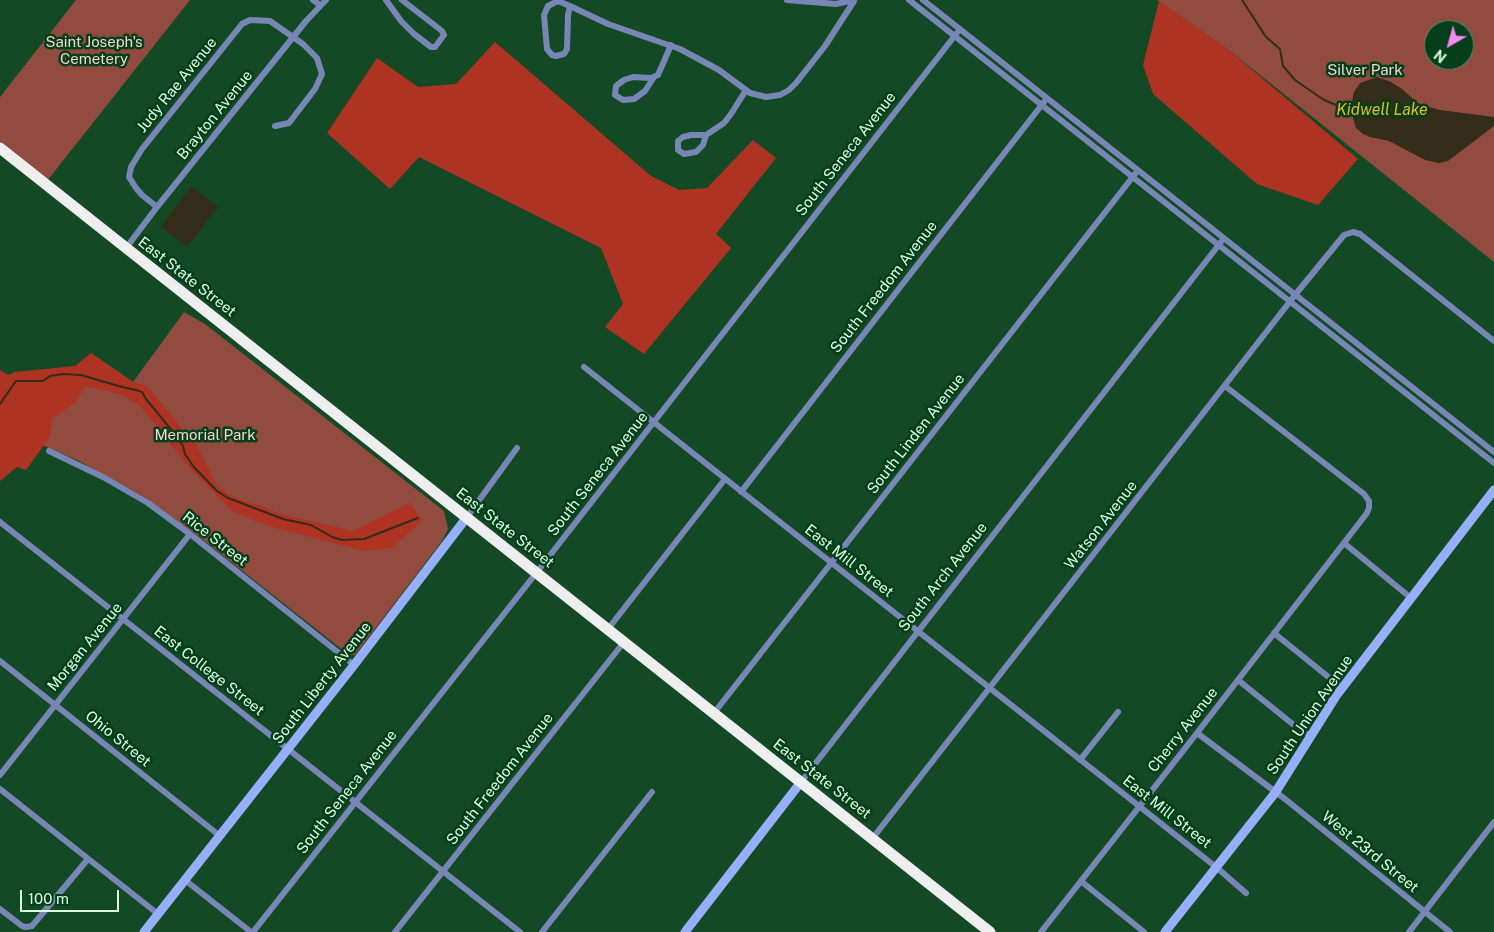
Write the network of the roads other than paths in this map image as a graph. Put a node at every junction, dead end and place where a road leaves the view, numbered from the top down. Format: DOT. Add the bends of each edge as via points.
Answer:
graph roads {
  1 [pos="313,0"];
  2 [pos="326,0"];
  3 [pos="386,0"];
  4 [pos="402,0"];
  5 [pos="787,0"];
  6 [pos="855,0"];
  7 [pos="909,0"];
  8 [pos="925,2"];
  9 [pos="320,5"];
  10 [pos="570,6"];
  11 [pos="922,10"];
  12 [pos="960,29"];
  13 [pos="954,36"];
  14 [pos="293,37"];
  15 [pos="671,45"];
  16 [pos="654,77"];
  17 [pos="746,90"];
  18 [pos="1047,98"];
  19 [pos="1042,106"];
  20 [pos="276,126"];
  21 [pos="706,135"];
  22 [pos="1094,135"];
  23 [pos="1088,142"];
  24 [pos="0,148"];
  25 [pos="1138,170"];
  26 [pos="1132,177"];
  27 [pos="157,207"];
  28 [pos="1187,209"];
  29 [pos="1181,216"];
  30 [pos="1224,239"];
  31 [pos="1218,246"];
  32 [pos="126,248"];
  33 [pos="1261,268"];
  34 [pos="1256,275"];
  35 [pos="1295,295"];
  36 [pos="1290,302"];
  37 [pos="1339,329"];
  38 [pos="1334,336"];
  39 [pos="1494,341"];
  40 [pos="1380,362"];
  41 [pos="584,367"];
  42 [pos="1374,369"];
  43 [pos="1225,386"];
  44 [pos="1422,394"];
  45 [pos="1416,402"];
  46 [pos="654,422"];
  47 [pos="1463,427"];
  48 [pos="1457,434"];
  49 [pos="517,448"];
  50 [pos="49,451"];
  51 [pos="1494,452"];
  52 [pos="1494,463"];
  53 [pos="725,479"];
  54 [pos="1494,490"];
  55 [pos="741,492"];
  56 [pos="467,517"];
  57 [pos="0,522"];
  58 [pos="190,534"];
  59 [pos="1344,543"];
  60 [pos="832,563"];
  61 [pos="537,572"];
  62 [pos="1411,598"];
  63 [pos="122,620"];
  64 [pos="608,629"];
  65 [pos="918,631"];
  66 [pos="1274,633"];
  67 [pos="624,642"];
  68 [pos="0,661"];
  69 [pos="354,665"];
  70 [pos="1238,680"];
  71 [pos="990,688"];
  72 [pos="1342,688"];
  73 [pos="54,704"];
  74 [pos="1118,712"];
  75 [pos="714,713"];
  76 [pos="1198,733"];
  77 [pos="1311,736"];
  78 [pos="287,750"];
  79 [pos="1080,760"];
  80 [pos="0,775"];
  81 [pos="801,782"];
  82 [pos="0,789"];
  83 [pos="652,792"];
  84 [pos="1275,793"];
  85 [pos="354,802"];
  86 [pos="1140,807"];
  87 [pos="1494,822"];
  88 [pos="220,836"];
  89 [pos="872,838"];
  90 [pos="88,859"];
  91 [pos="1216,867"];
  92 [pos="443,871"];
  93 [pos="185,880"];
  94 [pos="1082,882"];
  95 [pos="1246,893"];
  96 [pos="0,909"];
  97 [pos="1424,912"];
  98 [pos="158,914"];
  99 [pos="689,931"];
  100 [pos="144,932"];
  101 [pos="252,932"];
  102 [pos="395,932"];
  103 [pos="520,932"];
  104 [pos="542,932"];
  105 [pos="990,932"];
  106 [pos="1041,932"];
  107 [pos="1144,932"];
  108 [pos="1165,932"];
  109 [pos="1409,932"];
  110 [pos="1450,932"];
  1 -- 9 [label="street"];
  2 -- 9 [label="street, Brayton Avenue"];
  3 -- 4 [label="street" via="414,34 435,47 444,35 442,31"];
  5 -- 6 [label="street" via="830,4"];
  6 -- 17 [label="street" via="825,46 789,90 766,97"];
  7 -- 11 [label="street"];
  8 -- 11 [label="street"];
  8 -- 12 [label="street"];
  9 -- 14 [label="street, Brayton Avenue"];
  10 -- 10 [label="street" via="554,2 544,15 547,49 556,56 564,54 567,49"];
  10 -- 15 [label="street" via="608,24"];
  11 -- 13 [label="street"];
  12 -- 13 [label="street, South Seneca Avenue"];
  12 -- 18 [label="street"];
  13 -- 19 [label="street"];
  13 -- 46 [label="street, South Seneca Avenue"];
  14 -- 20 [label="street" via="317,58 322,74 315,89 288,123"];
  14 -- 27 [label="street, Brayton Avenue"];
  14 -- 27 [label="street, Judy Rae Avenue" via="270,21 250,20 242,24 153,135 131,167 129,177 142,196"];
  15 -- 16 [label="street"];
  15 -- 17 [label="street" via="707,63"];
  16 -- 16 [label="street" via="634,99 623,100 615,95 616,86 624,80"];
  17 -- 21 [label="street" via="732,114"];
  18 -- 19 [label="street, South Freedom Avenue"];
  18 -- 22 [label="street"];
  19 -- 23 [label="street"];
  19 -- 55 [label="street, South Freedom Avenue"];
  21 -- 21 [label="street" via="696,152 684,154 678,150 678,141 683,137"];
  22 -- 23 [label="street"];
  22 -- 25 [label="street"];
  23 -- 26 [label="street"];
  24 -- 32 [label="highway, East State Street"];
  25 -- 26 [label="street, South Linden Avenue"];
  25 -- 28 [label="street"];
  26 -- 29 [label="street"];
  26 -- 60 [label="street, South Linden Avenue"];
  27 -- 32 [label="street, Brayton Avenue"];
  28 -- 29 [label="street"];
  28 -- 30 [label="street"];
  29 -- 31 [label="street"];
  30 -- 31 [label="street, South Arch Avenue"];
  30 -- 33 [label="street"];
  31 -- 34 [label="street"];
  31 -- 65 [label="street, South Arch Avenue"];
  32 -- 56 [label="highway, East State Street"];
  33 -- 34 [label="street"];
  33 -- 35 [label="street"];
  34 -- 36 [label="street"];
  35 -- 36 [label="street, Watson Avenue"];
  35 -- 37 [label="street"];
  35 -- 39 [label="street, Watson Avenue" via="1338,240 1353,232 1360,234"];
  36 -- 38 [label="street"];
  36 -- 43 [label="street, Watson Avenue"];
  37 -- 38 [label="street"];
  37 -- 40 [label="street"];
  38 -- 42 [label="street"];
  40 -- 42 [label="street"];
  40 -- 44 [label="street"];
  41 -- 46 [label="street, East Mill Street"];
  42 -- 45 [label="street"];
  43 -- 59 [label="street, Cherry Avenue" via="1364,494 1370,503 1367,513"];
  43 -- 71 [label="street, Watson Avenue"];
  44 -- 45 [label="street"];
  44 -- 47 [label="street"];
  45 -- 48 [label="street"];
  46 -- 53 [label="street, East Mill Street"];
  46 -- 61 [label="street, South Seneca Avenue"];
  47 -- 48 [label="street"];
  47 -- 51 [label="street"];
  48 -- 52 [label="street"];
  49 -- 56 [label="street, South Liberty Avenue"];
  50 -- 58 [label="street, Rice Street" via="122,487"];
  53 -- 55 [label="street, East Mill Street"];
  53 -- 64 [label="street"];
  54 -- 62 [label="street, South Union Avenue"];
  55 -- 60 [label="street, East Mill Street"];
  56 -- 61 [label="highway, East State Street"];
  56 -- 69 [label="street, South Liberty Avenue"];
  57 -- 63 [label="street, East College Street"];
  58 -- 63 [label="street, Morgan Avenue"];
  58 -- 69 [label="street, Rice Street"];
  59 -- 62 [label="street"];
  59 -- 66 [label="street, Cherry Avenue"];
  60 -- 65 [label="street, East Mill Street"];
  60 -- 75 [label="street, South Linden Avenue"];
  61 -- 64 [label="highway, East State Street"];
  61 -- 85 [label="street, South Seneca Avenue"];
  62 -- 72 [label="street, South Union Avenue"];
  63 -- 73 [label="street, Morgan Avenue"];
  63 -- 78 [label="street, East College Street"];
  64 -- 67 [label="highway, East State Street"];
  65 -- 71 [label="street, East Mill Street"];
  65 -- 81 [label="street, South Arch Avenue"];
  66 -- 70 [label="street, Cherry Avenue"];
  66 -- 72 [label="street"];
  67 -- 75 [label="highway, East State Street"];
  67 -- 92 [label="street, South Freedom Avenue"];
  68 -- 73 [label="street, Ohio Street"];
  69 -- 78 [label="street, South Liberty Avenue"];
  70 -- 76 [label="street, Cherry Avenue"];
  70 -- 77 [label="street"];
  71 -- 79 [label="street, East Mill Street"];
  71 -- 89 [label="street, Watson Avenue"];
  72 -- 77 [label="street, South Union Avenue"];
  73 -- 80 [label="street, Morgan Avenue"];
  73 -- 88 [label="street, Ohio Street"];
  74 -- 79 [label="street"];
  75 -- 81 [label="highway, East State Street"];
  76 -- 84 [label="street, West 23rd Street"];
  76 -- 86 [label="street, Cherry Avenue"];
  77 -- 84 [label="street, South Union Avenue"];
  78 -- 85 [label="street, East College Street"];
  78 -- 88 [label="street, South Liberty Avenue"];
  79 -- 86 [label="street, East Mill Street"];
  81 -- 89 [label="highway, East State Street"];
  81 -- 99 [label="street, South Arch Avenue"];
  82 -- 90 [label="street"];
  83 -- 104 [label="street"];
  84 -- 91 [label="street, South Union Avenue"];
  84 -- 97 [label="street, West 23rd Street"];
  85 -- 92 [label="street, East College Street"];
  85 -- 101 [label="street, South Seneca Avenue"];
  86 -- 91 [label="street, East Mill Street"];
  86 -- 94 [label="street, Cherry Avenue"];
  87 -- 97 [label="street"];
  88 -- 93 [label="street, South Liberty Avenue"];
  89 -- 105 [label="highway, East State Street"];
  90 -- 96 [label="street" via="32,926 22,926"];
  90 -- 98 [label="street"];
  91 -- 95 [label="street, East Mill Street"];
  91 -- 108 [label="street, South Union Avenue"];
  92 -- 102 [label="street, South Freedom Avenue"];
  92 -- 103 [label="street, East College Street"];
  93 -- 98 [label="street, South Liberty Avenue"];
  93 -- 101 [label="street"];
  94 -- 106 [label="street, Cherry Avenue"];
  94 -- 107 [label="street"];
  97 -- 109 [label="street"];
  97 -- 110 [label="street, West 23rd Street"];
  98 -- 100 [label="street, South Liberty Avenue"];
}
